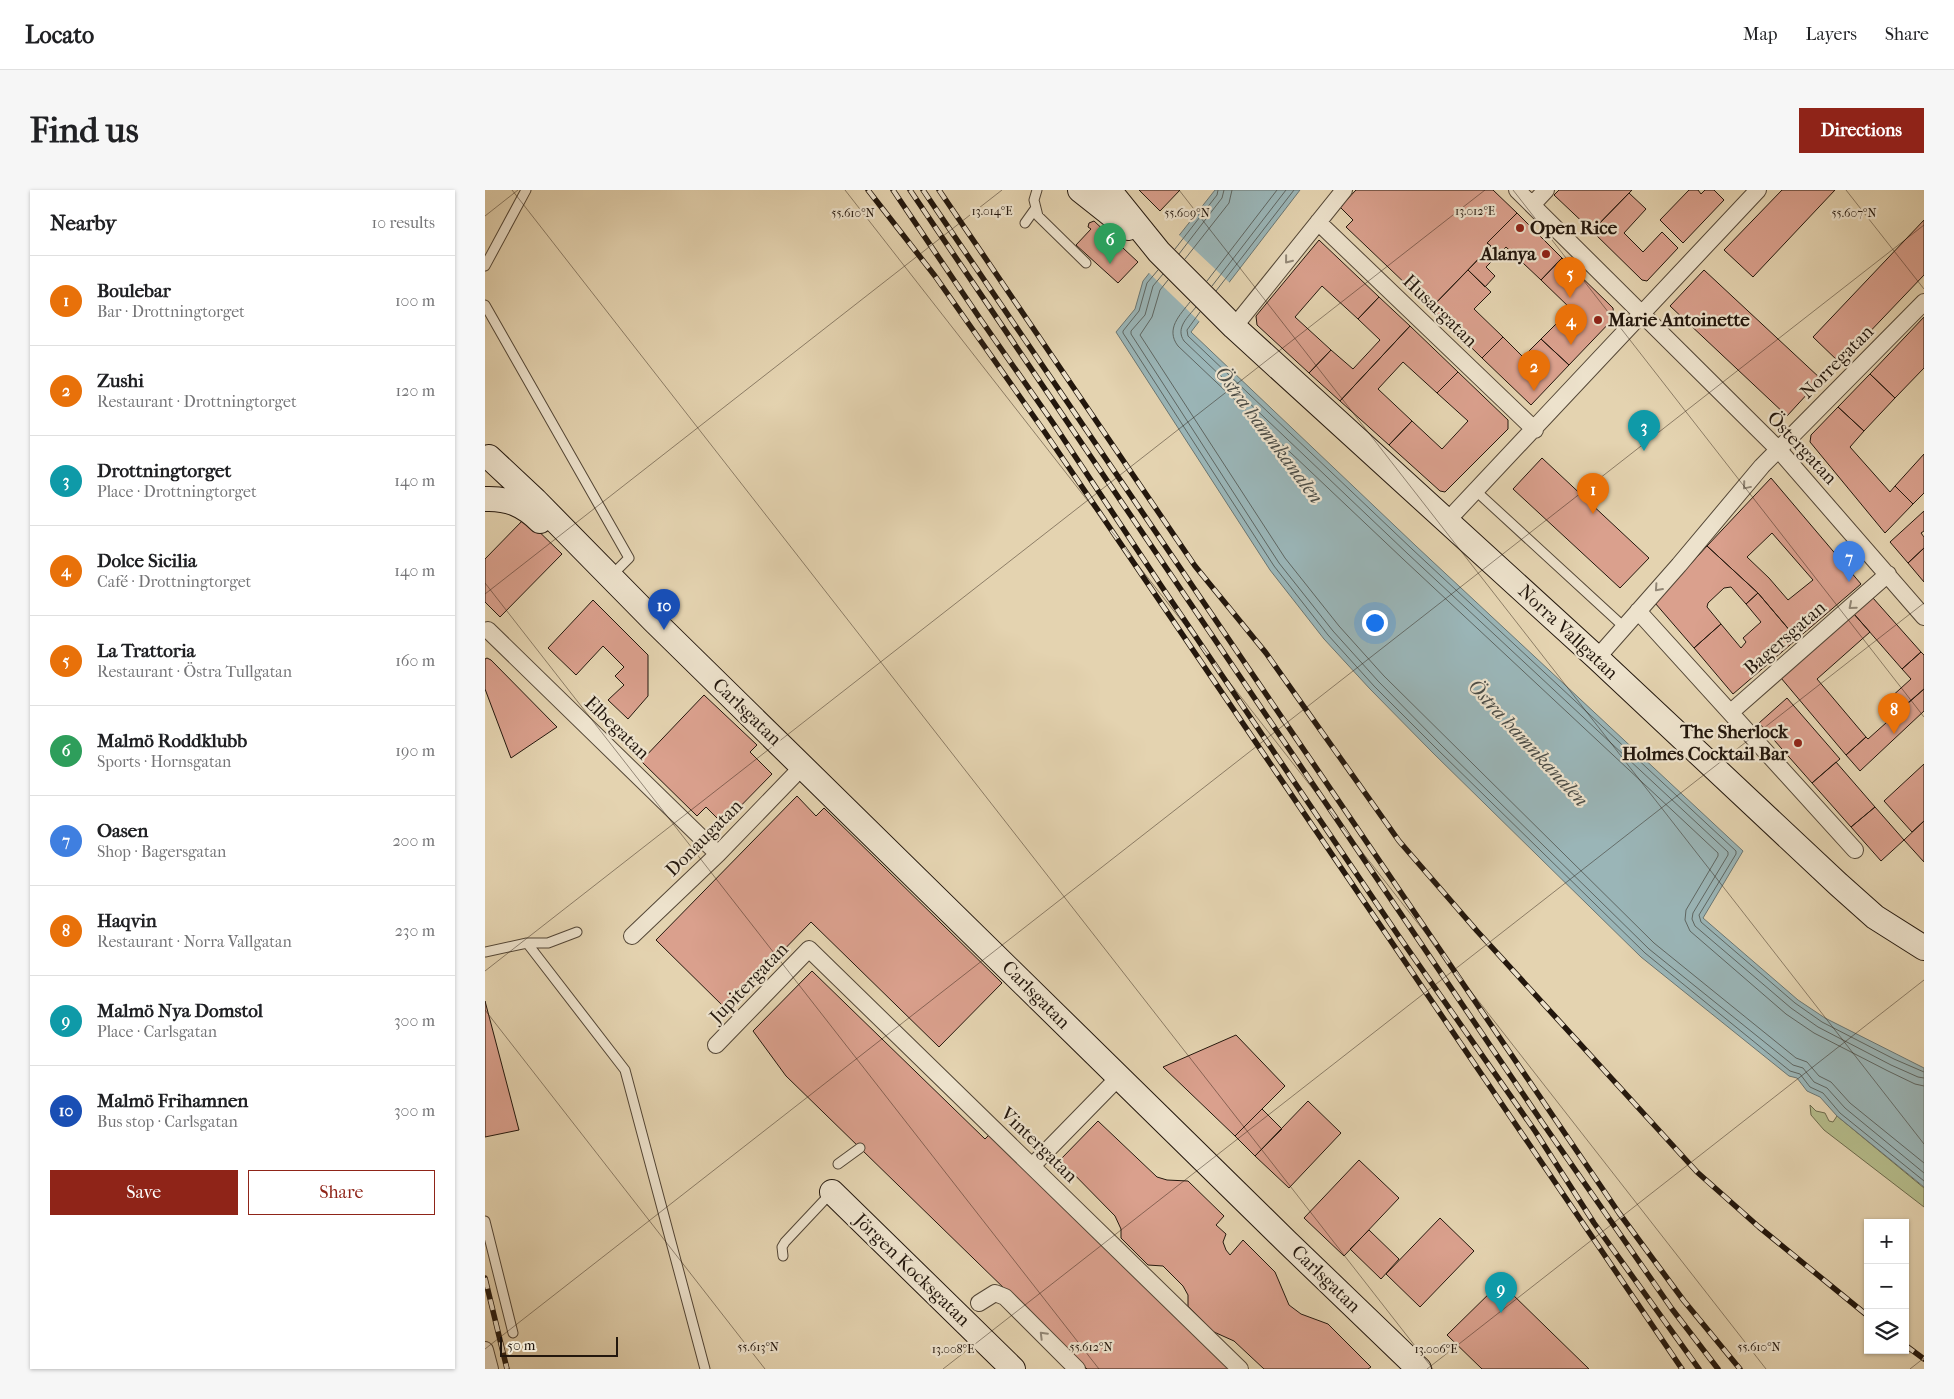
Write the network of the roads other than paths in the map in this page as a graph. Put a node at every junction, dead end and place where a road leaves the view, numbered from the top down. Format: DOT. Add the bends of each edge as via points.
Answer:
graph roads {
  1 [pos="526,190"];
  2 [pos="1037,190"];
  3 [pos="1080,190"];
  4 [pos="1109,190"];
  5 [pos="1343,190"];
  6 [pos="1517,190"];
  7 [pos="1545,190"];
  8 [pos="1758,190"];
  9 [pos="1532,205"];
  10 [pos="1035,209"];
  11 [pos="1318,222"];
  12 [pos="1025,223"];
  13 [pos="1159,252"];
  14 [pos="1086,263"];
  15 [pos="485,266"];
  16 [pos="1924,304"];
  17 [pos="485,305"];
  18 [pos="1643,314"];
  19 [pos="1234,327"];
  20 [pos="1535,430"];
  21 [pos="1778,449"];
  22 [pos="487,454"];
  23 [pos="1476,491"];
  24 [pos="485,498"];
  25 [pos="1447,521"];
  26 [pos="1888,574"];
  27 [pos="607,579"];
  28 [pos="1638,611"];
  29 [pos="1924,617"];
  30 [pos="1624,627"];
  31 [pos="488,630"];
  32 [pos="1597,658"];
  33 [pos="1731,712"];
  34 [pos="803,766"];
  35 [pos="1855,850"];
  36 [pos="718,854"];
  37 [pos="577,932"];
  38 [pos="632,936"];
  39 [pos="527,943"];
  40 [pos="1924,948"];
  41 [pos="809,949"];
  42 [pos="485,952"];
  43 [pos="717,1045"];
  44 [pos="1119,1077"];
  45 [pos="859,1148"];
  46 [pos="838,1164"];
  47 [pos="1032,1166"];
  48 [pos="832,1192"];
  49 [pos="485,1222"];
  50 [pos="783,1256"];
  51 [pos="979,1302"];
  52 [pos="513,1333"];
  53 [pos="485,1350"];
  54 [pos="490,1369"];
  55 [pos="705,1369"];
  56 [pos="1013,1369"];
  57 [pos="1077,1369"];
  58 [pos="1240,1369"];
  59 [pos="1419,1369"];
  1 -- 15 [label="lane"];
  2 -- 10 [label="lane"];
  3 -- 13 [label="street"];
  4 -- 13 [label="street"];
  5 -- 11 [label="street"];
  6 -- 9 [label="street, Östergatan"];
  7 -- 9 [label="street"];
  8 -- 18 [label="street"];
  9 -- 18 [label="street, Östergatan"];
  10 -- 12 [label="lane"];
  10 -- 14 [label="lane" via="1042,222"];
  11 -- 19 [label="street, one-way"];
  11 -- 20 [label="street, Husargatan"];
  13 -- 19 [label="street, Norra Vallgatan"];
  16 -- 21 [label="street, Norregatan"];
  17 -- 27 [label="lane" via="629,558"];
  18 -- 20 [label="street"];
  18 -- 21 [label="street, Östergatan"];
  19 -- 25 [label="street, Norra Vallgatan"];
  20 -- 23 [label="street"];
  21 -- 26 [label="street, Östergatan"];
  21 -- 28 [label="street, Norregatan, one-way"];
  22 -- 24 [label="street" via="494,475 492,488"];
  22 -- 27 [label="street, Carlsgatan" via="535,500"];
  23 -- 25 [label="street"];
  23 -- 30 [label="lane"];
  24 -- 27 [label="street, Carlsgatan" via="509,500 524,508"];
  25 -- 32 [label="street, Norra Vallgatan"];
  26 -- 29 [label="street, Östergatan"];
  26 -- 33 [label="street, Bagersgatan, one-way"];
  27 -- 34 [label="street, Carlsgatan"];
  28 -- 30 [label="street, Norregatan"];
  28 -- 33 [label="street"];
  30 -- 32 [label="street, Norregatan"];
  31 -- 36 [label="street, Elbegatan"];
  32 -- 40 [label="street, Norra Vallgatan" via="1875,917"];
  33 -- 35 [label="street"];
  34 -- 36 [label="street, Donaugatan"];
  34 -- 44 [label="street, Carlsgatan"];
  36 -- 38 [label="street, Donaugatan"];
  37 -- 39 [label="lane" via="549,943"];
  39 -- 42 [label="lane"];
  39 -- 55 [label="lane" via="625,1070"];
  41 -- 43 [label="street, Jupitergatan"];
  41 -- 47 [label="street, Vintergatan"];
  44 -- 47 [label="street"];
  44 -- 59 [label="street, Carlsgatan"];
  45 -- 46 [label="lane"];
  47 -- 58 [label="street, Vintergatan"];
  48 -- 50 [label="lane" via="785,1242"];
  48 -- 56 [label="street, Jörgen Kocksgatan"];
  49 -- 52 [label="lane"];
  57 -- 51 [label="street, Jörgen Kocksgatan, one-way" via="1005,1297 995,1293"];
  53 -- 54 [label="street"];
}
